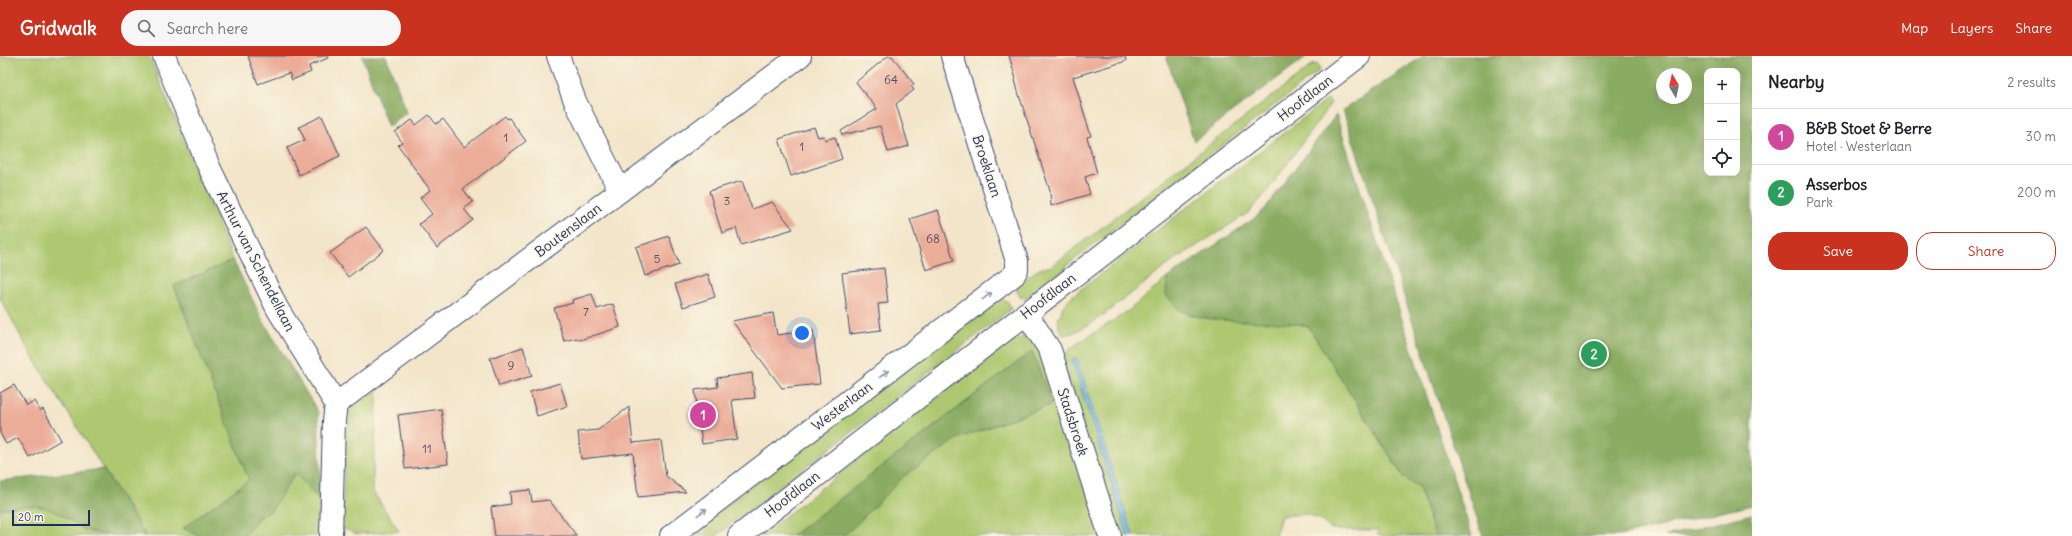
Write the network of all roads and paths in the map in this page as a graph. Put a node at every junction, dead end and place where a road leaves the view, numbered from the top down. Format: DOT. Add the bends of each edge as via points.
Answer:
graph roads {
  1 [pos="164,56"];
  2 [pos="558,56"];
  3 [pos="800,56"];
  4 [pos="952,56"];
  5 [pos="1359,56"];
  6 [pos="620,191"];
  7 [pos="1014,275"];
  8 [pos="1026,313"];
  9 [pos="336,404"];
  10 [pos="330,536"];
  11 [pos="671,536"];
  12 [pos="739,536"];
  13 [pos="1110,536"];
  1 -- 9 [label="street, Arthur van Schendellaan" via="209,167 277,308"];
  2 -- 6 [label="street" via="575,101"];
  3 -- 6 [label="street, Boutenslaan"];
  4 -- 7 [label="street, Broeklaan" via="1017,261"];
  5 -- 8 [label="street, Hoofdlaan"];
  6 -- 9 [label="street, Boutenslaan"];
  11 -- 7 [label="street, Westerlaan, one-way"];
  8 -- 12 [label="street, Hoofdlaan"];
  8 -- 13 [label="street, Stadsbroek" via="1050,350"];
  9 -- 10 [label="street"];
}
